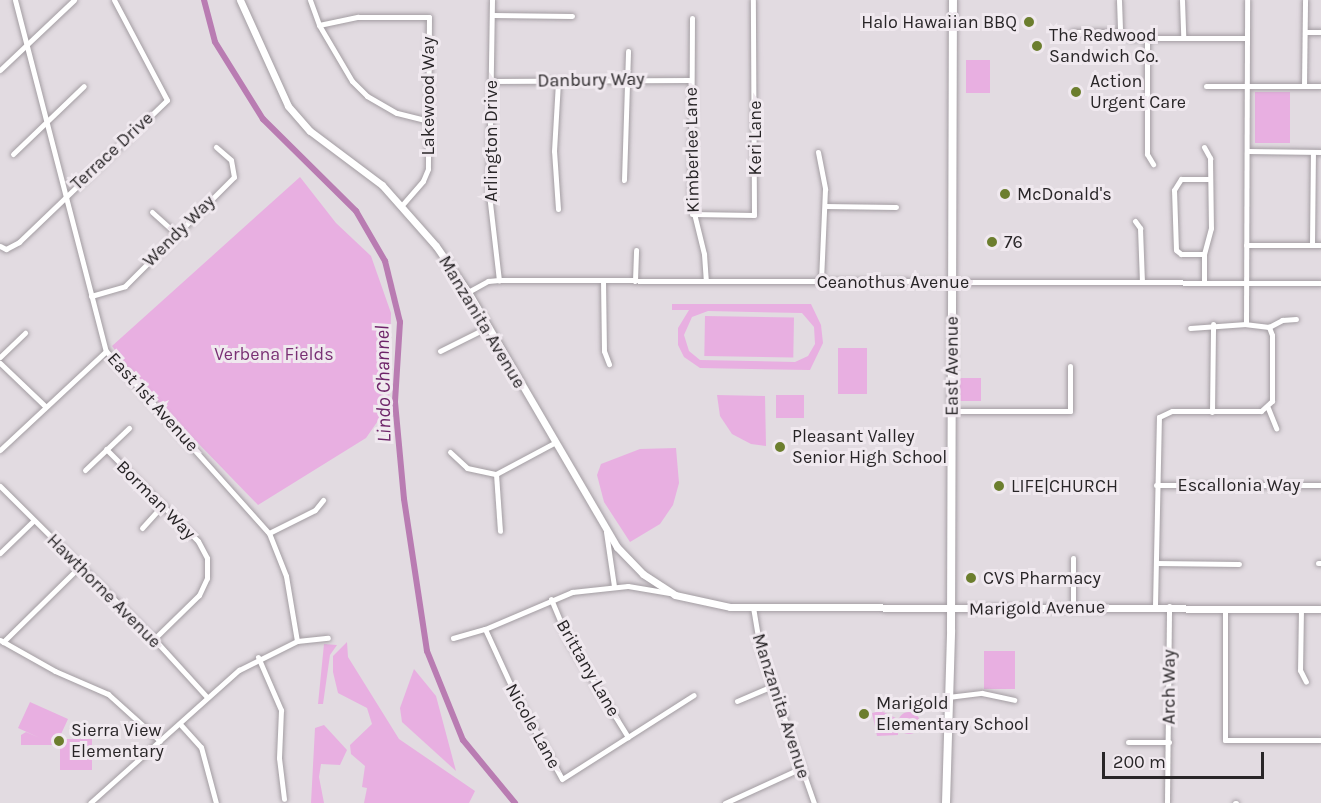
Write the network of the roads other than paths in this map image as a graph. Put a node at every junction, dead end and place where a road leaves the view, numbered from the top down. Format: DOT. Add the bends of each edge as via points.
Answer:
graph roads {
  1 [pos="15,0"];
  2 [pos="74,0"];
  3 [pos="114,0"];
  4 [pos="240,0"];
  5 [pos="310,0"];
  6 [pos="492,0"];
  7 [pos="753,0"];
  8 [pos="953,0"];
  9 [pos="1119,0"];
  10 [pos="1182,0"];
  11 [pos="1247,0"];
  12 [pos="1305,0"];
  13 [pos="492,15"];
  14 [pos="572,16"];
  15 [pos="692,18"];
  16 [pos="319,26"];
  17 [pos="1072,32"];
  18 [pos="1120,32"];
  19 [pos="1305,32"];
  20 [pos="1321,32"];
  21 [pos="1147,38"];
  22 [pos="1183,38"];
  23 [pos="1247,38"];
  24 [pos="26,45"];
  25 [pos="628,51"];
  26 [pos="0,70"];
  27 [pos="628,79"];
  28 [pos="691,80"];
  29 [pos="492,81"];
  30 [pos="558,81"];
  31 [pos="84,86"];
  32 [pos="1206,86"];
  33 [pos="1247,86"];
  34 [pos="1305,86"];
  35 [pos="1321,86"];
  36 [pos="428,121"];
  37 [pos="45,124"];
  38 [pos="216,147"];
  39 [pos="1204,147"];
  40 [pos="1247,151"];
  41 [pos="818,152"];
  42 [pos="1313,152"];
  43 [pos="1321,152"];
  44 [pos="13,154"];
  45 [pos="1153,164"];
  46 [pos="1210,179"];
  47 [pos="624,180"];
  48 [pos="65,195"];
  49 [pos="402,205"];
  50 [pos="825,206"];
  51 [pos="896,207"];
  52 [pos="558,209"];
  53 [pos="152,212"];
  54 [pos="692,214"];
  55 [pos="1135,220"];
  56 [pos="175,233"];
  57 [pos="1246,245"];
  58 [pos="1312,245"];
  59 [pos="1321,245"];
  60 [pos="0,246"];
  61 [pos="636,250"];
  62 [pos="1204,254"];
  63 [pos="499,280"];
  64 [pos="603,280"];
  65 [pos="635,281"];
  66 [pos="706,281"];
  67 [pos="821,282"];
  68 [pos="952,282"];
  69 [pos="1142,282"];
  70 [pos="1204,283"];
  71 [pos="1246,283"];
  72 [pos="1321,283"];
  73 [pos="468,292"];
  74 [pos="91,296"];
  75 [pos="1296,319"];
  76 [pos="1212,324"];
  77 [pos="1246,324"];
  78 [pos="1269,327"];
  79 [pos="486,328"];
  80 [pos="1190,328"];
  81 [pos="25,333"];
  82 [pos="106,351"];
  83 [pos="440,351"];
  84 [pos="0,357"];
  85 [pos="0,363"];
  86 [pos="609,364"];
  87 [pos="1070,366"];
  88 [pos="45,406"];
  89 [pos="1268,408"];
  90 [pos="952,411"];
  91 [pos="1212,411"];
  92 [pos="129,428"];
  93 [pos="1276,428"];
  94 [pos="554,443"];
  95 [pos="106,449"];
  96 [pos="0,450"];
  97 [pos="450,452"];
  98 [pos="85,470"];
  99 [pos="496,474"];
  100 [pos="1156,484"];
  101 [pos="1321,485"];
  102 [pos="0,486"];
  103 [pos="323,500"];
  104 [pos="163,505"];
  105 [pos="33,520"];
  106 [pos="142,528"];
  107 [pos="604,528"];
  108 [pos="500,531"];
  109 [pos="269,533"];
  110 [pos="0,553"];
  111 [pos="1073,558"];
  112 [pos="1156,563"];
  113 [pos="1239,564"];
  114 [pos="80,566"];
  115 [pos="614,586"];
  116 [pos="675,595"];
  117 [pos="551,599"];
  118 [pos="1073,606"];
  119 [pos="1155,606"];
  120 [pos="1169,606"];
  121 [pos="753,607"];
  122 [pos="1226,609"];
  123 [pos="1301,609"];
  124 [pos="1321,609"];
  125 [pos="951,610"];
  126 [pos="485,629"];
  127 [pos="453,638"];
  128 [pos="154,639"];
  129 [pos="328,639"];
  130 [pos="1,641"];
  131 [pos="297,641"];
  132 [pos="258,657"];
  133 [pos="1306,682"];
  134 [pos="772,686"];
  135 [pos="694,695"];
  136 [pos="207,697"];
  137 [pos="947,697"];
  138 [pos="1014,700"];
  139 [pos="737,701"];
  140 [pos="180,724"];
  141 [pos="628,737"];
  142 [pos="1321,740"];
  143 [pos="160,741"];
  144 [pos="1128,742"];
  145 [pos="1169,742"];
  146 [pos="801,768"];
  147 [pos="284,800"];
  148 [pos="90,803"];
  149 [pos="216,803"];
  150 [pos="725,803"];
  151 [pos="814,803"];
  152 [pos="946,803"];
  153 [pos="1167,803"];
  1 -- 24 [label="street, East 1st Avenue"];
  2 -- 24 [label="street"];
  3 -- 48 [label="street, Terrace Drive" via="167,100"];
  4 -- 49 [label="street, Manzanita Avenue" via="288,106 310,130 361,166"];
  5 -- 16 [label="street"];
  6 -- 13 [label="street, Arlington Drive"];
  7 -- 54 [label="street, Keri Lane" via="754,215"];
  8 -- 68 [label="main road, East Avenue"];
  9 -- 18 [label="street"];
  10 -- 22 [label="street"];
  11 -- 23 [label="street"];
  12 -- 19 [label="street"];
  13 -- 14 [label="street"];
  13 -- 29 [label="street, Arlington Drive"];
  15 -- 28 [label="street, Kimberlee Lane"];
  16 -- 36 [label="street" via="340,66 367,96 397,113"];
  16 -- 36 [label="street, Lakewood Way" via="358,17 429,17"];
  17 -- 18 [label="street"];
  18 -- 21 [label="street" via="1129,38"];
  19 -- 20 [label="street"];
  19 -- 34 [label="street"];
  21 -- 22 [label="street"];
  21 -- 45 [label="street" via="1147,154"];
  22 -- 23 [label="street"];
  23 -- 33 [label="street"];
  24 -- 26 [label="street"];
  24 -- 37 [label="street, East 1st Avenue"];
  25 -- 27 [label="street"];
  27 -- 28 [label="street, Danbury Way"];
  27 -- 30 [label="street, Danbury Way"];
  27 -- 47 [label="street"];
  28 -- 54 [label="street, Kimberlee Lane"];
  29 -- 30 [label="street, Danbury Way"];
  29 -- 63 [label="street, Arlington Drive" via="489,194"];
  30 -- 52 [label="street" via="554,151"];
  31 -- 37 [label="street"];
  32 -- 33 [label="street"];
  33 -- 34 [label="street"];
  33 -- 40 [label="street"];
  34 -- 35 [label="street"];
  36 -- 49 [label="street, Lakewood Way" via="428,169 423,182"];
  37 -- 44 [label="street"];
  37 -- 48 [label="street, East 1st Avenue"];
  38 -- 56 [label="street, Wendy Way" via="231,160 234,177"];
  39 -- 46 [label="street" via="1210,158"];
  40 -- 42 [label="street"];
  40 -- 57 [label="street"];
  41 -- 50 [label="street"];
  42 -- 43 [label="street"];
  42 -- 58 [label="street"];
  46 -- 62 [label="street" via="1211,228"];
  46 -- 62 [label="street" via="1181,179 1174,190 1176,250 1180,254"];
  48 -- 60 [label="street, Terrace Drive" via="20,242 13,247"];
  48 -- 74 [label="street, East 1st Avenue"];
  49 -- 73 [label="street, Manzanita Avenue"];
  50 -- 51 [label="street"];
  50 -- 67 [label="street"];
  53 -- 56 [label="street"];
  54 -- 66 [label="street, Kimberlee Lane" via="704,254"];
  55 -- 69 [label="street" via="1140,228"];
  56 -- 74 [label="street, Wendy Way" via="125,286"];
  57 -- 58 [label="street"];
  57 -- 71 [label="street"];
  58 -- 59 [label="street"];
  61 -- 65 [label="street"];
  62 -- 70 [label="street"];
  63 -- 64 [label="street, Ceanothus Avenue"];
  63 -- 73 [label="street, Ceanothus Avenue" via="488,281"];
  64 -- 65 [label="street, Ceanothus Avenue"];
  64 -- 86 [label="street" via="604,351"];
  65 -- 66 [label="street, Ceanothus Avenue"];
  66 -- 67 [label="street, Ceanothus Avenue"];
  67 -- 68 [label="street, Ceanothus Avenue"];
  68 -- 69 [label="street, Ceanothus Avenue"];
  68 -- 90 [label="main road, East Avenue"];
  69 -- 70 [label="street, Ceanothus Avenue"];
  70 -- 71 [label="street, Ceanothus Avenue"];
  71 -- 72 [label="street, Ceanothus Avenue"];
  71 -- 77 [label="street"];
  73 -- 79 [label="street, Manzanita Avenue"];
  74 -- 82 [label="street, East 1st Avenue"];
  75 -- 78 [label="street" via="1282,320"];
  76 -- 77 [label="street"];
  76 -- 80 [label="street"];
  76 -- 91 [label="street"];
  77 -- 78 [label="street"];
  78 -- 89 [label="street" via="1272,401"];
  79 -- 83 [label="street"];
  79 -- 94 [label="street, Manzanita Avenue"];
  81 -- 84 [label="street"];
  82 -- 88 [label="street"];
  82 -- 109 [label="street, East 1st Avenue"];
  85 -- 88 [label="street"];
  87 -- 90 [label="street" via="1070,411"];
  88 -- 96 [label="street"];
  89 -- 91 [label="street"];
  89 -- 93 [label="street"];
  90 -- 125 [label="main road, East Avenue"];
  91 -- 100 [label="street" via="1162,413 1157,422"];
  92 -- 95 [label="street"];
  94 -- 99 [label="street"];
  94 -- 107 [label="street, Manzanita Avenue"];
  95 -- 98 [label="street"];
  95 -- 104 [label="street, Borman Way"];
  97 -- 99 [label="street" via="467,468"];
  99 -- 108 [label="street"];
  100 -- 101 [label="street, Escallonia Way"];
  100 -- 112 [label="street"];
  102 -- 105 [label="street, Hawthorne Avenue"];
  103 -- 109 [label="street" via="315,510"];
  104 -- 106 [label="street"];
  104 -- 128 [label="street, Borman Way" via="198,541 208,567 199,596"];
  105 -- 110 [label="street"];
  105 -- 114 [label="street, Hawthorne Avenue"];
  107 -- 115 [label="street" via="612,555"];
  107 -- 116 [label="street, Manzanita Avenue" via="643,574"];
  109 -- 131 [label="street, East 1st Avenue" via="286,576"];
  111 -- 118 [label="street"];
  112 -- 113 [label="street"];
  112 -- 119 [label="street"];
  114 -- 128 [label="street, Hawthorne Avenue"];
  114 -- 130 [label="street"];
  115 -- 116 [label="street"];
  115 -- 117 [label="street"];
  116 -- 121 [label="street, Marigold Avenue" via="712,606"];
  117 -- 126 [label="street"];
  117 -- 141 [label="street, Brittany Lane" via="569,642"];
  118 -- 119 [label="street, Marigold Avenue"];
  118 -- 125 [label="street, Marigold Avenue"];
  119 -- 120 [label="street, Marigold Avenue"];
  120 -- 122 [label="street, Marigold Avenue"];
  120 -- 145 [label="street, Arch Way"];
  121 -- 125 [label="street, Marigold Avenue"];
  121 -- 134 [label="street, Manzanita Avenue" via="755,630"];
  122 -- 123 [label="street, Marigold Avenue"];
  122 -- 142 [label="street" via="1225,740"];
  123 -- 124 [label="street, Marigold Avenue"];
  123 -- 133 [label="street" via="1300,670"];
  125 -- 137 [label="main road, East Avenue"];
  126 -- 127 [label="street"];
  126 -- 141 [label="street, Nicole Lane" via="513,692 562,779"];
  128 -- 136 [label="street, Hawthorne Avenue"];
  129 -- 131 [label="street"];
  130 -- 143 [label="street" via="108,694"];
  131 -- 132 [label="street"];
  132 -- 136 [label="street"];
  132 -- 147 [label="street" via="281,710 279,758"];
  134 -- 139 [label="street"];
  134 -- 146 [label="street, Manzanita Avenue"];
  135 -- 141 [label="street, Nicole Lane"];
  136 -- 140 [label="street"];
  137 -- 138 [label="street" via="982,693"];
  137 -- 152 [label="main road, East Avenue"];
  140 -- 143 [label="street"];
  140 -- 149 [label="street" via="201,747"];
  143 -- 148 [label="street"];
  144 -- 145 [label="street"];
  145 -- 153 [label="street, Arch Way"];
  146 -- 150 [label="street"];
  146 -- 151 [label="street, Manzanita Avenue"];
}
